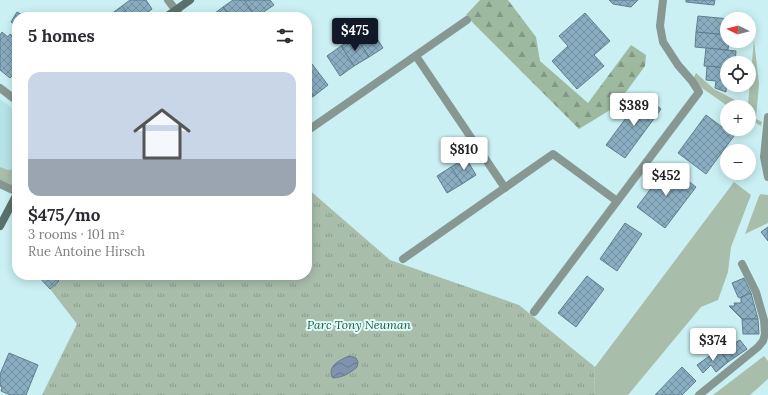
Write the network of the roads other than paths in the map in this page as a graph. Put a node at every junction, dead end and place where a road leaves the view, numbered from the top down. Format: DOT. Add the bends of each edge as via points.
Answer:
graph roads {
  1 [pos="168,0"];
  2 [pos="190,0"];
  3 [pos="663,0"];
  4 [pos="177,12"];
  5 [pos="180,12"];
  6 [pos="466,20"];
  7 [pos="416,56"];
  8 [pos="0,88"];
  9 [pos="12,97"];
  10 [pos="768,117"];
  11 [pos="312,128"];
  12 [pos="768,177"];
  13 [pos="0,184"];
  14 [pos="505,188"];
  15 [pos="12,190"];
  16 [pos="617,202"];
  17 [pos="12,203"];
  18 [pos="0,226"];
  19 [pos="403,259"];
  20 [pos="742,264"];
  21 [pos="534,312"];
  22 [pos="699,395"];
  1 -- 4 [label="street"];
  2 -- 5 [label="main road"];
  3 -- 16 [label="street" via="660,26 663,42 699,92"];
  6 -- 7 [label="street"];
  7 -- 11 [label="street"];
  7 -- 14 [label="street"];
  8 -- 9 [label="street"];
  10 -- 12 [label="street" via="764,157"];
  13 -- 15 [label="street"];
  14 -- 16 [label="street" via="552,154"];
  14 -- 19 [label="street"];
  16 -- 21 [label="street"];
  17 -- 18 [label="main road"];
  20 -- 22 [label="street" via="756,292 764,320 763,341"];
}
